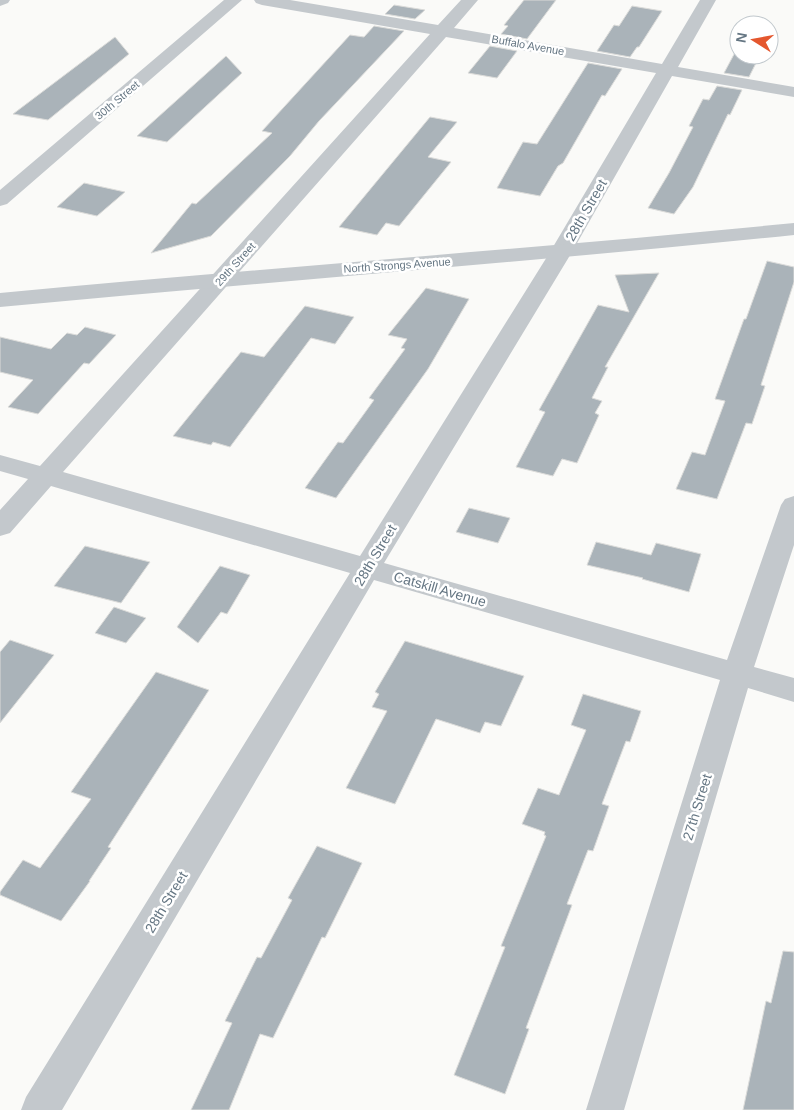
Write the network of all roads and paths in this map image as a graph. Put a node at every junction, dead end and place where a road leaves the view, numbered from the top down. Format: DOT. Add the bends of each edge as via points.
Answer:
graph roads {
  1 [pos="234,0"];
  2 [pos="262,0"];
  3 [pos="470,0"];
  4 [pos="708,0"];
  5 [pos="443,30"];
  6 [pos="667,69"];
  7 [pos="794,92"];
  8 [pos="0,200"];
  9 [pos="794,229"];
  10 [pos="561,252"];
  11 [pos="222,279"];
  12 [pos="0,300"];
  13 [pos="0,463"];
  14 [pos="46,476"];
  15 [pos="794,505"];
  16 [pos="0,527"];
  17 [pos="367,568"];
  18 [pos="738,674"];
  19 [pos="794,690"];
  20 [pos="40,1110"];
  21 [pos="605,1110"];
  1 -- 8 [label="street, 30th Street"];
  2 -- 5 [label="street, Buffalo Avenue"];
  3 -- 5 [label="street, 29th Street"];
  4 -- 6 [label="street, 28th Street"];
  5 -- 6 [label="street, Buffalo Avenue"];
  5 -- 11 [label="street, 29th Street"];
  6 -- 7 [label="street, Buffalo Avenue"];
  6 -- 10 [label="street, 28th Street"];
  9 -- 10 [label="street, North Strongs Avenue"];
  10 -- 11 [label="street, North Strongs Avenue"];
  10 -- 17 [label="street, 28th Street"];
  11 -- 12 [label="street, North Strongs Avenue"];
  11 -- 14 [label="street, 29th Street"];
  13 -- 14 [label="street, Catskill Avenue"];
  14 -- 16 [label="street, 29th Street"];
  14 -- 17 [label="street, Catskill Avenue"];
  15 -- 18 [label="street, 27th Street"];
  17 -- 18 [label="street, Catskill Avenue"];
  17 -- 20 [label="street, 28th Street"];
  18 -- 19 [label="street, Catskill Avenue"];
  18 -- 21 [label="street, 27th Street"];
}
